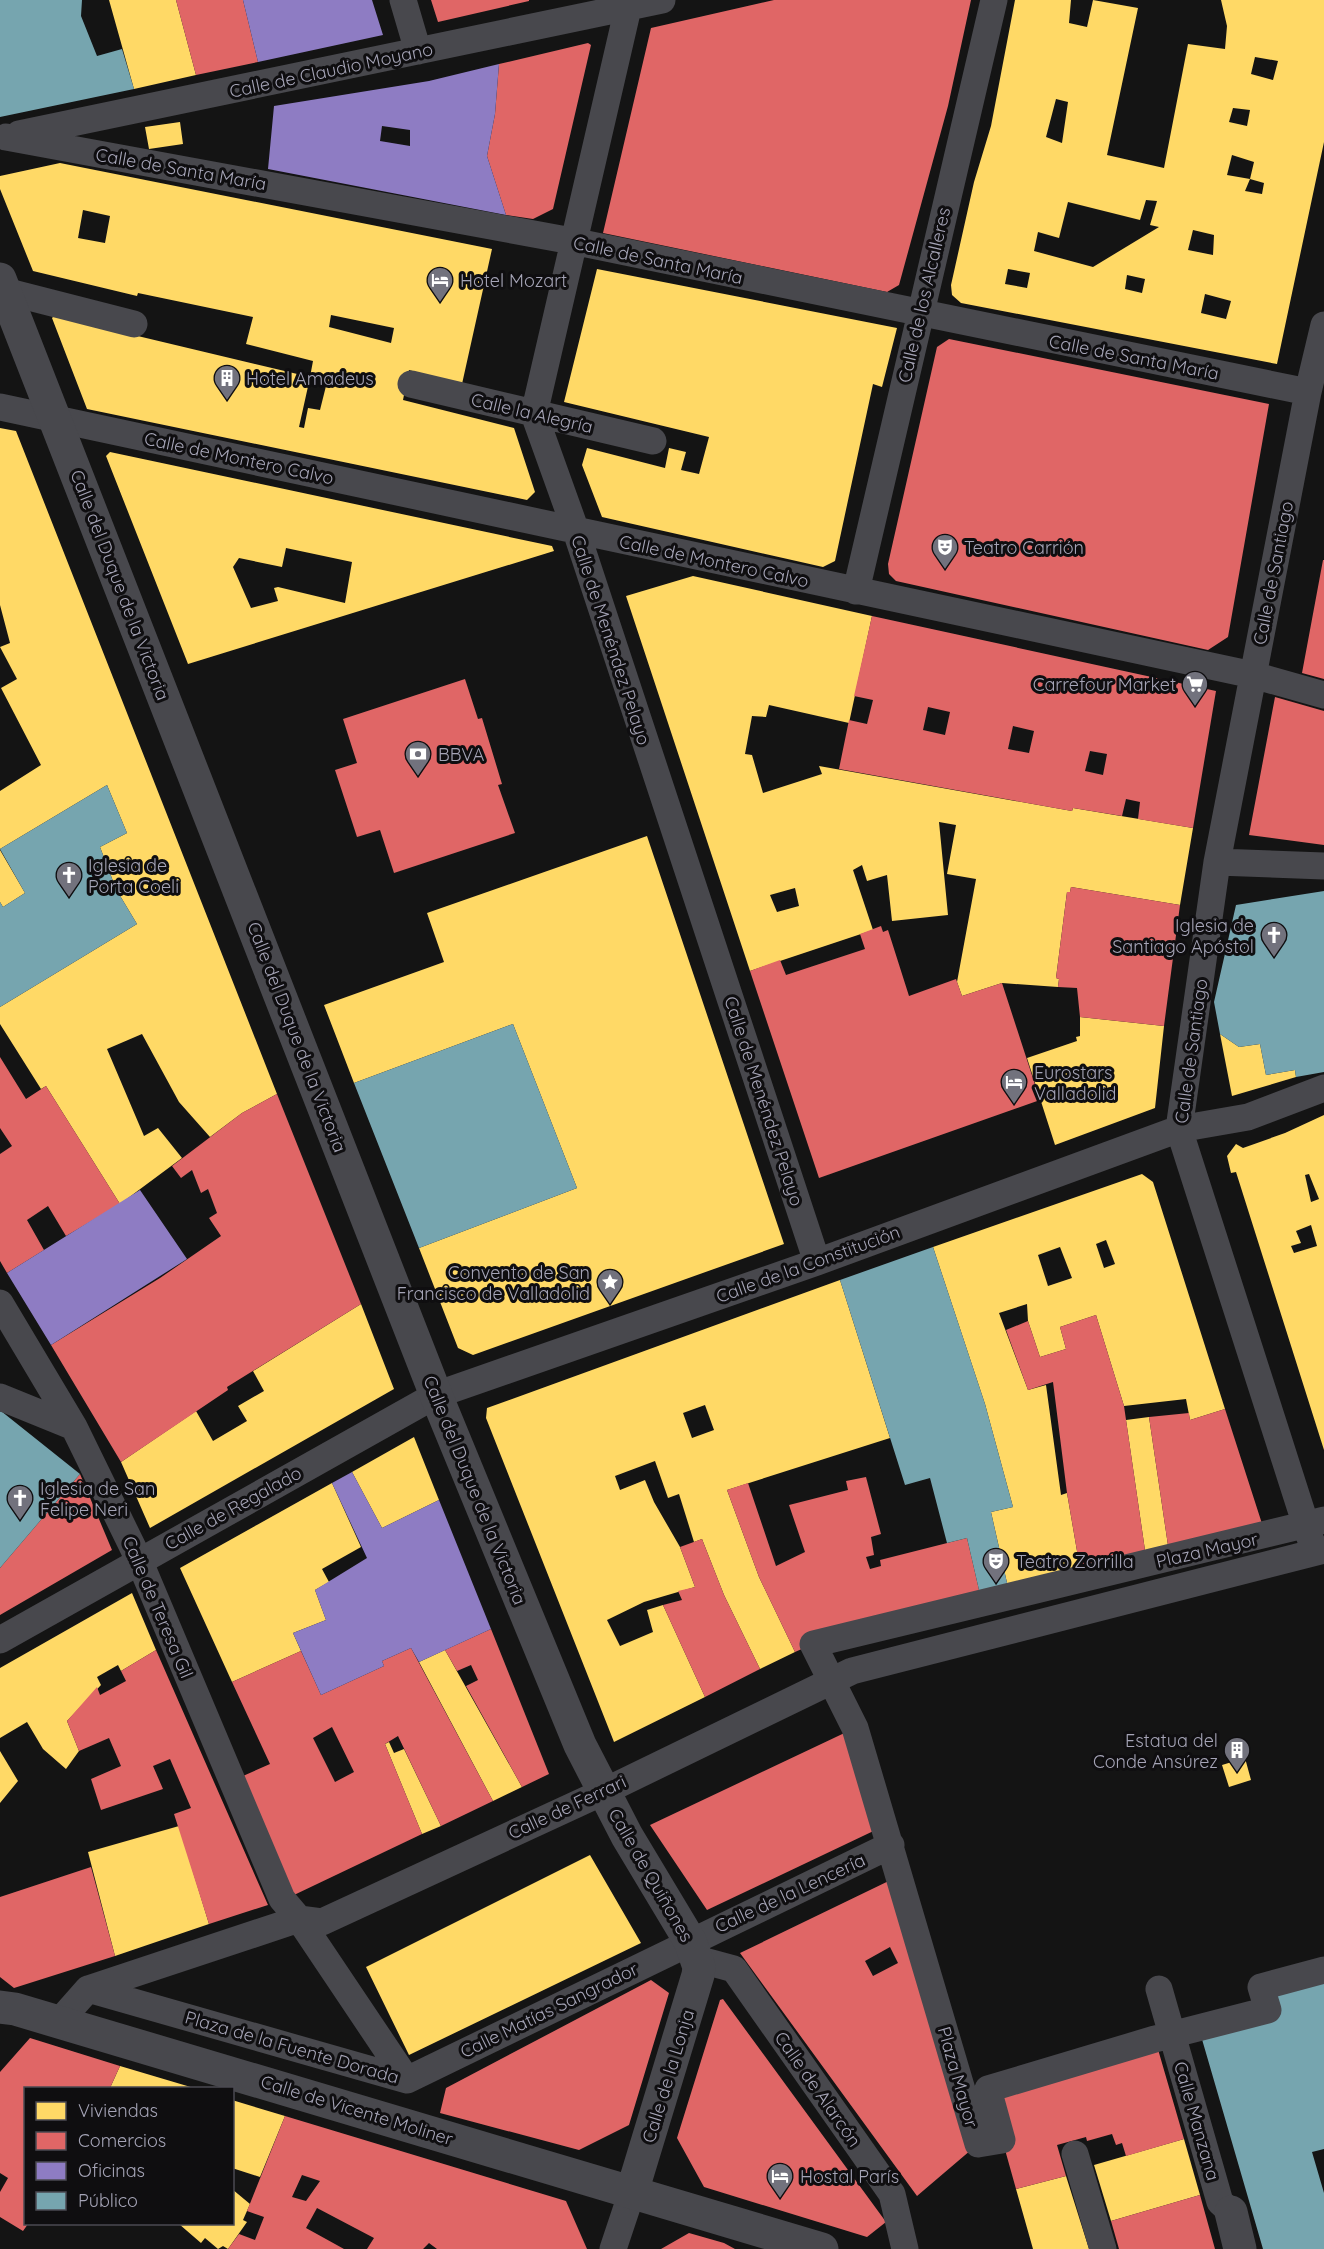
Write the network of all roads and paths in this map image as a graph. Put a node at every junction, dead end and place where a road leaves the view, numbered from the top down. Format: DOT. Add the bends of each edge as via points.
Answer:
graph roads {
  1 [pos="403,0"];
  2 [pos="662,0"];
  3 [pos="994,0"];
  4 [pos="628,8"];
  5 [pos="418,51"];
  6 [pos="3,138"];
  7 [pos="572,242"];
  8 [pos="2,285"];
  9 [pos="919,314"];
  10 [pos="134,324"];
  11 [pos="1324,325"];
  12 [pos="411,384"];
  13 [pos="1308,392"];
  14 [pos="0,408"];
  15 [pos="534,414"];
  16 [pos="55,419"];
  17 [pos="653,441"];
  18 [pos="576,531"];
  19 [pos="856,591"];
  20 [pos="1253,675"];
  21 [pos="1324,695"];
  22 [pos="1217,862"];
  23 [pos="1324,866"];
  24 [pos="1324,1089"];
  25 [pos="1179,1129"];
  26 [pos="817,1262"];
  27 [pos="0,1303"];
  28 [pos="436,1395"];
  29 [pos="0,1397"];
  30 [pos="74,1427"];
  31 [pos="1315,1523"];
  32 [pos="1319,1551"];
  33 [pos="138,1560"];
  34 [pos="0,1640"];
  35 [pos="831,1679"];
  36 [pos="603,1792"];
  37 [pos="891,1845"];
  38 [pos="299,1919"];
  39 [pos="693,1950"];
  40 [pos="1324,1970"];
  41 [pos="88,1989"];
  42 [pos="1159,1989"];
  43 [pos="5,2014"];
  44 [pos="58,2022"];
  45 [pos="1172,2035"];
  46 [pos="407,2080"];
  47 [pos="1075,2154"];
  48 [pos="632,2192"];
  49 [pos="1231,2212"];
  50 [pos="613,2249"];
  51 [pos="822,2249"];
  52 [pos="905,2249"];
  53 [pos="1103,2249"];
  54 [pos="1240,2249"];
  1 -- 5 [label="street"];
  2 -- 4 [label="street, Calle de Claudio Moyano"];
  3 -- 9 [label="street, Calle de los Alcalleres"];
  4 -- 5 [label="street, Calle de Claudio Moyano"];
  4 -- 7 [label="street"];
  5 -- 6 [label="street, Calle de Claudio Moyano"];
  6 -- 7 [label="street, Calle de Santa María"];
  7 -- 9 [label="street, Calle de Santa María"];
  7 -- 15 [label="street"];
  8 -- 10 [label="street"];
  8 -- 16 [label="street, Calle del Duque de la Victoria"];
  9 -- 13 [label="street, Calle de Santa María"];
  9 -- 19 [label="street, Calle de los Alcalleres"];
  11 -- 13 [label="street, Calle de Santiago"];
  12 -- 15 [label="street, Calle la Alegría"];
  13 -- 20 [label="street, Calle de Santiago"];
  14 -- 16 [label="street, Calle de Montero Calvo"];
  15 -- 17 [label="street, Calle la Alegría"];
  15 -- 18 [label="street, Calle de Menéndez Pelayo"];
  16 -- 18 [label="street, Calle de Montero Calvo"];
  16 -- 28 [label="street, Calle del Duque de la Victoria"];
  18 -- 19 [label="street, Calle de Montero Calvo"];
  18 -- 26 [label="street, Calle de Menéndez Pelayo"];
  19 -- 20 [label="street, Calle de Montero Calvo"];
  20 -- 21 [label="street, Calle de Montero Calvo"];
  20 -- 22 [label="street, Calle de Santiago"];
  22 -- 23 [label="street"];
  22 -- 25 [label="street, Calle de Santiago"];
  24 -- 25 [label="street, Calle de la Constitución" via="1248,1117"];
  25 -- 26 [label="street, Calle de la Constitución"];
  25 -- 31 [label="street, Calle de Santiago"];
  26 -- 28 [label="street, Calle de la Constitución"];
  27 -- 30 [label="street, Calle de Teresa Gil"];
  28 -- 33 [label="street, Calle de Regalado"];
  28 -- 36 [label="street, Calle del Duque de la Victoria" via="582,1751"];
  29 -- 30 [label="street"];
  30 -- 33 [label="street, Calle de Teresa Gil"];
  31 -- 32 [label="street, Calle de Santiago"];
  31 -- 35 [label="street, Plaza Mayor" via="813,1644"];
  32 -- 35 [label="street, Plaza Mayor"];
  33 -- 34 [label="street, Calle de Regalado"];
  33 -- 38 [label="street, Calle de Teresa Gil" via="282,1899"];
  35 -- 36 [label="street, Calle de Ferrari"];
  35 -- 37 [label="street, Plaza Mayor" via="855,1728"];
  36 -- 38 [label="street, Calle de Ferrari" via="322,1922"];
  36 -- 39 [label="street, Calle de Quiñones"];
  37 -- 39 [label="street, Calle de la Lencería"];
  37 -- 45 [label="street, Plaza Mayor" via="978,2144 1002,2140 988,2089"];
  38 -- 41 [label="street"];
  38 -- 46 [label="street, Plaza de la Fuente Dorada"];
  39 -- 46 [label="street, Calle Matías Sangrador"];
  39 -- 48 [label="street, Calle de la Lonja" via="698,1976"];
  39 -- 52 [label="street, Calle de Alarcón" via="734,1969 892,2194"];
  40 -- 45 [label="street, Plaza Mayor" via="1261,1988 1268,2010"];
  41 -- 44 [label="street"];
  41 -- 46 [label="street, Plaza de la Fuente Dorada"];
  42 -- 45 [label="street, Calle Manzana"];
  43 -- 44 [label="street, Calle de Vicente Moliner"];
  44 -- 48 [label="street, Calle de Vicente Moliner"];
  45 -- 49 [label="street, Calle Manzana" via="1220,2202"];
  47 -- 53 [label="street"];
  48 -- 50 [label="street"];
  48 -- 51 [label="street, Calle de Vicente Moliner"];
  49 -- 54 [label="street, Calle Manzana"];
}
